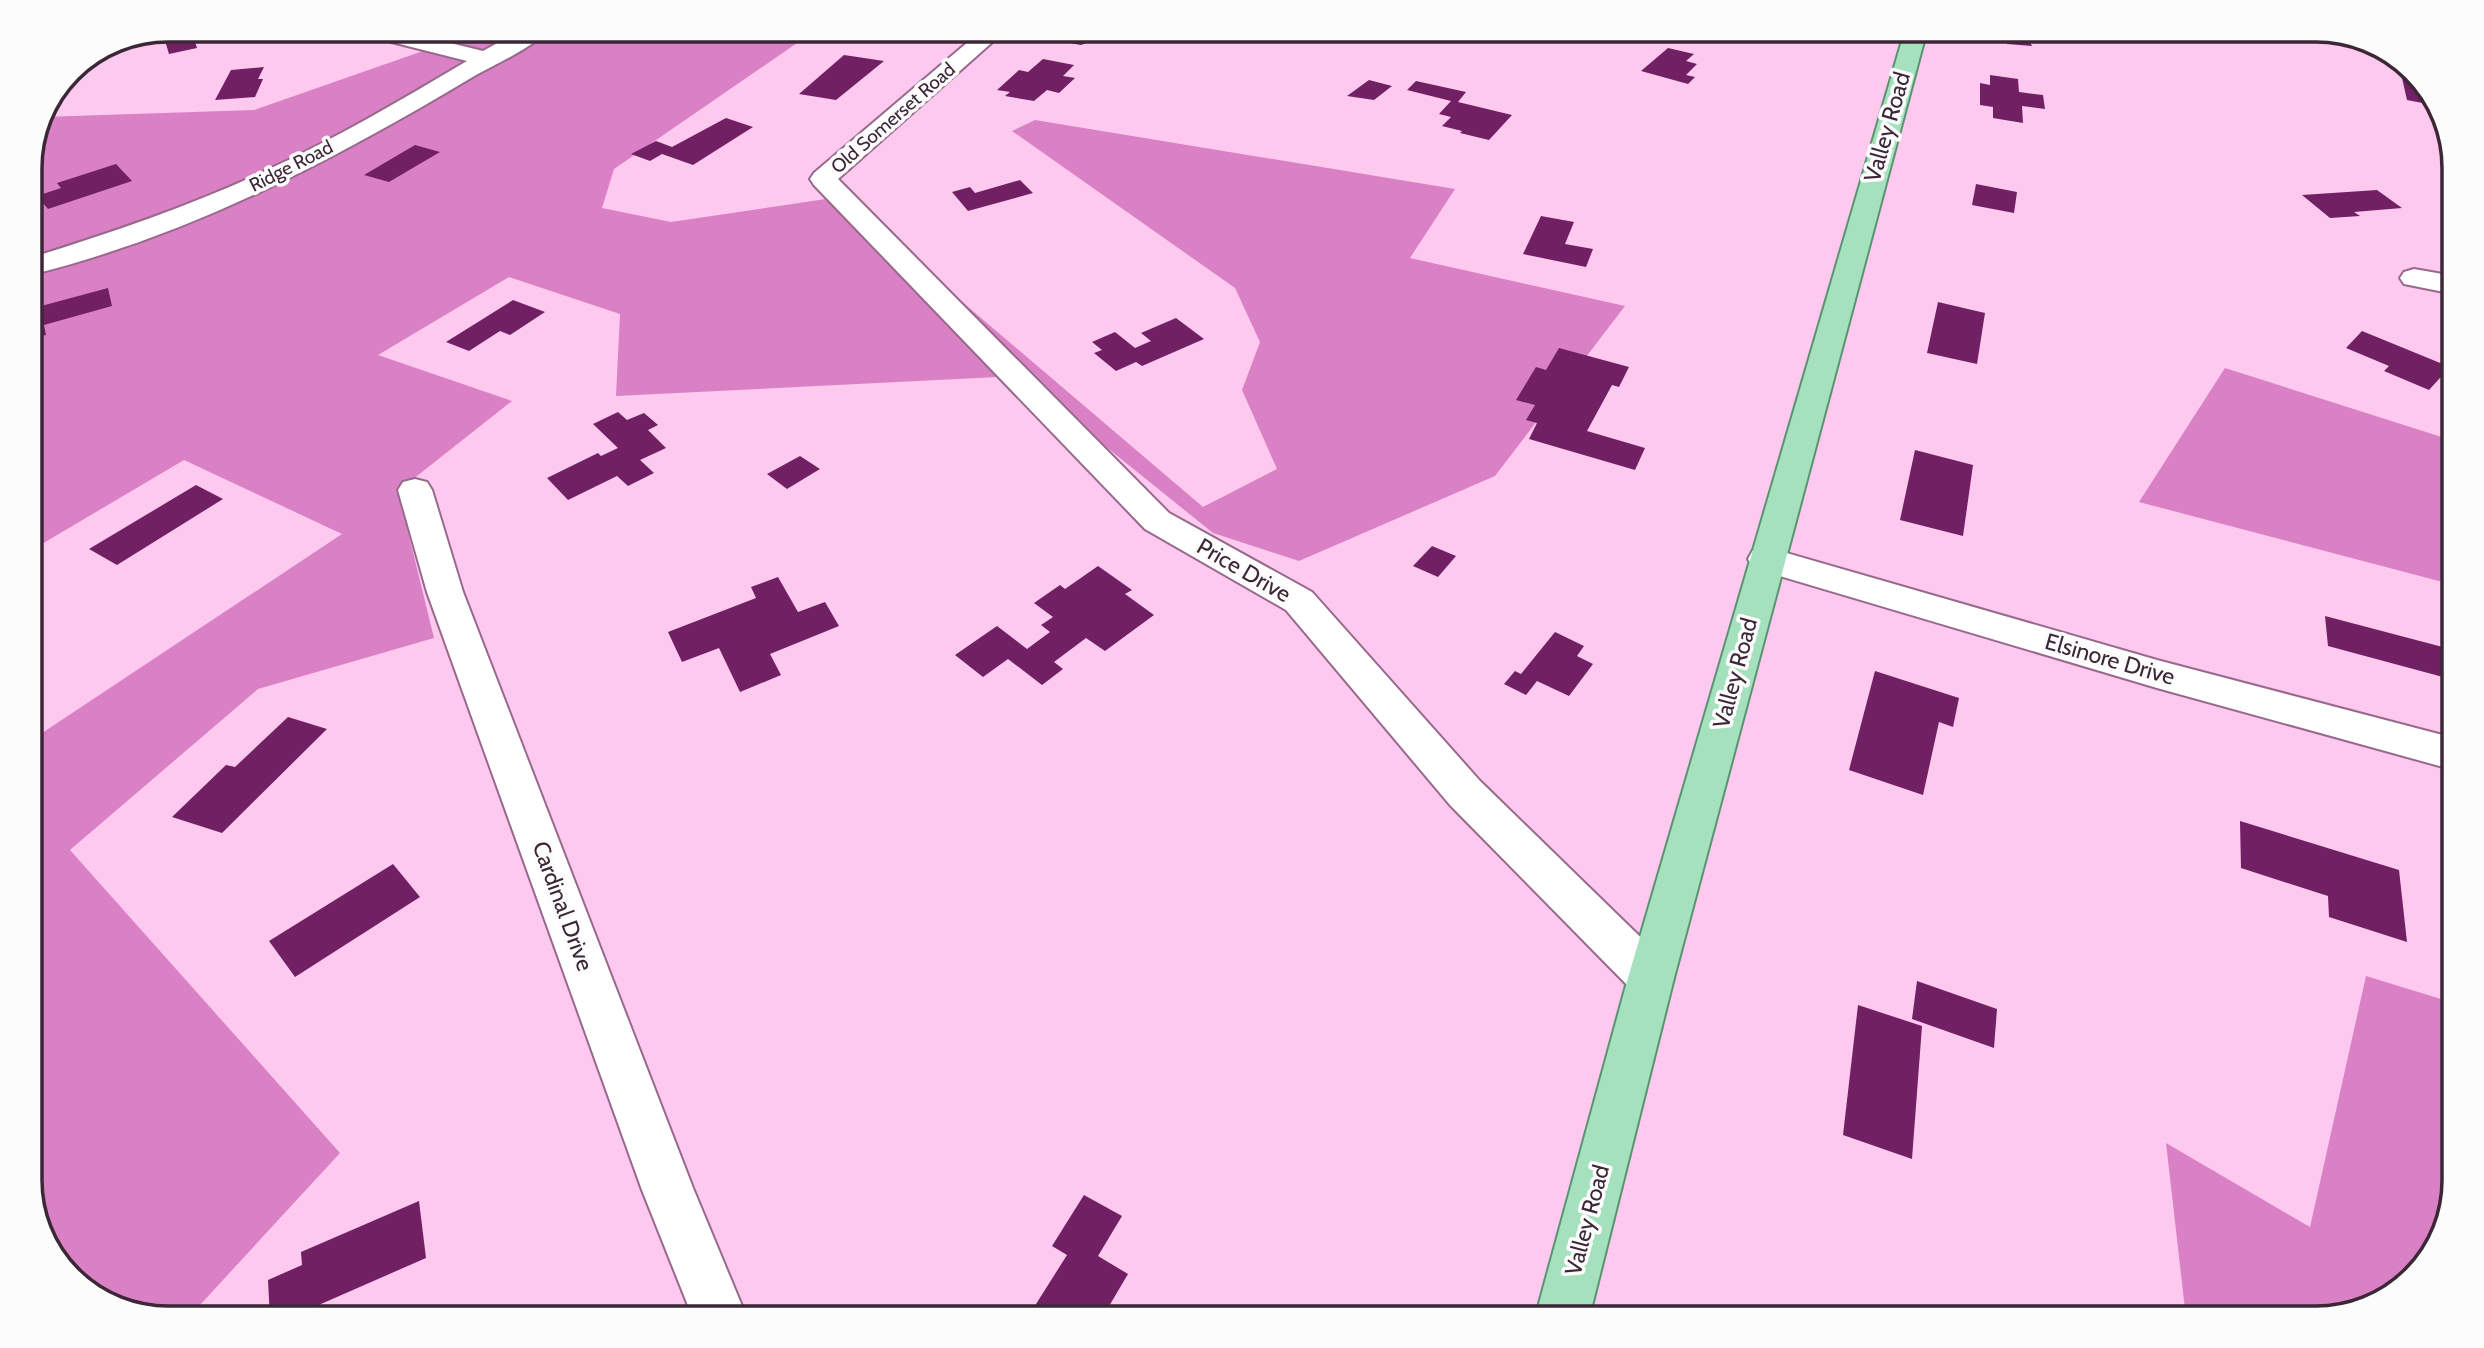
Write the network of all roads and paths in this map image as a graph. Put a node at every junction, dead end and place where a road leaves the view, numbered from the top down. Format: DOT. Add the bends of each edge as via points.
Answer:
graph roads {
  1 [pos="419,42"];
  2 [pos="515,42"];
  3 [pos="981,42"];
  4 [pos="1913,42"];
  5 [pos="486,59"];
  6 [pos="823,179"];
  7 [pos="42,263"];
  8 [pos="2414,278"];
  9 [pos="2442,283"];
  10 [pos="415,490"];
  11 [pos="1766,559"];
  12 [pos="2442,751"];
  13 [pos="1651,978"];
  14 [pos="715,1306"];
  15 [pos="1565,1306"];
  1 -- 5 [label="street"];
  2 -- 5 [label="street, Ridge Road"];
  3 -- 6 [label="street, Old Somerset Road"];
  4 -- 11 [label="main road, Valley Road"];
  5 -- 7 [label="street, Ridge Road" via="238,193"];
  6 -- 13 [label="street, Price Drive" via="1157,521 1299,601 1465,793"];
  8 -- 9 [label="street"];
  10 -- 14 [label="street, Cardinal Drive" via="445,592"];
  11 -- 12 [label="street, Elsinore Drive" via="2157,674"];
  11 -- 13 [label="main road, Valley Road"];
  13 -- 15 [label="main road, Valley Road"];
}
